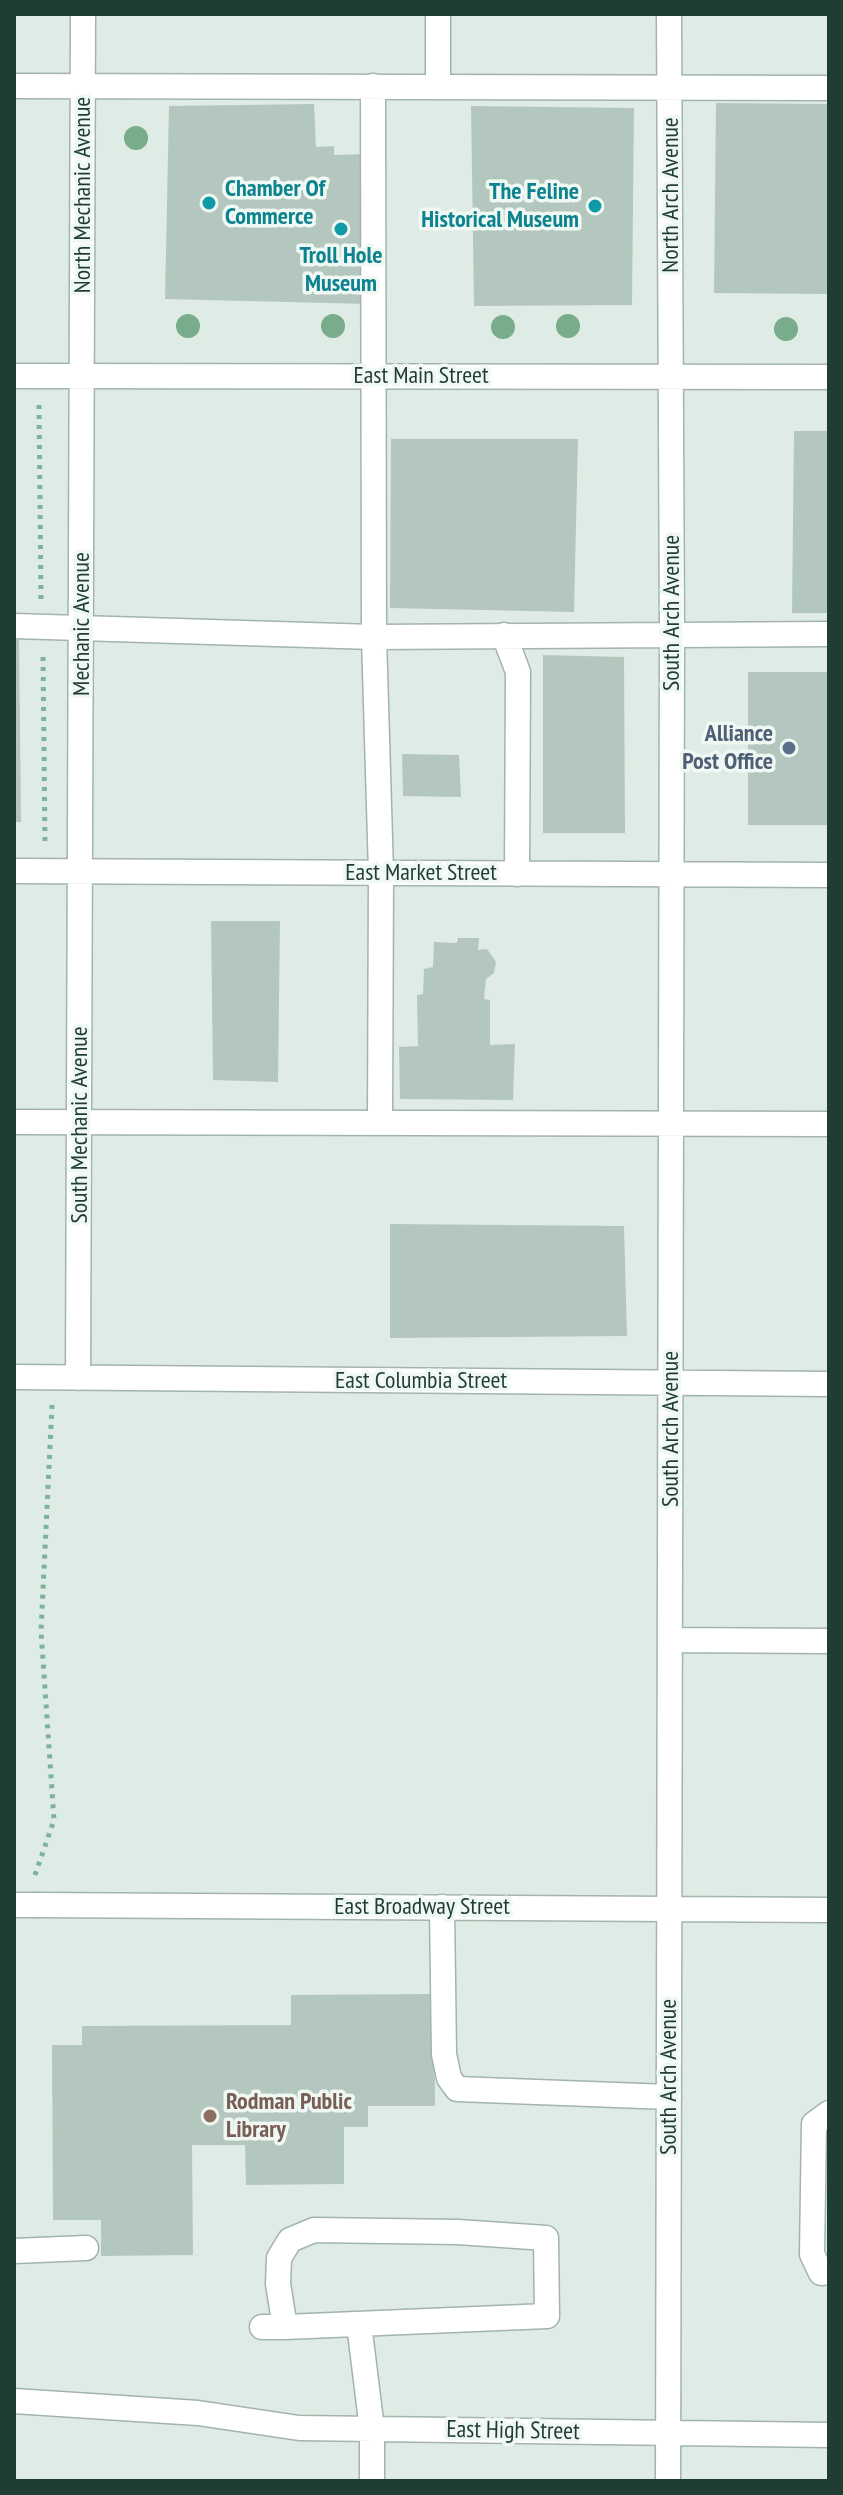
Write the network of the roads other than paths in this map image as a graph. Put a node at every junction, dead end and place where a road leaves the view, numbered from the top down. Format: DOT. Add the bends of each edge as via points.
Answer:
graph roads {
  1 [pos="83,14"];
  2 [pos="438,14"];
  3 [pos="669,14"];
  4 [pos="14,86"];
  5 [pos="83,86"];
  6 [pos="373,86"];
  7 [pos="438,86"];
  8 [pos="670,86"];
  9 [pos="829,88"];
  10 [pos="14,376"];
  11 [pos="82,376"];
  12 [pos="376,376"];
  13 [pos="672,377"];
  14 [pos="829,377"];
  15 [pos="14,626"];
  16 [pos="82,628"];
  17 [pos="672,633"];
  18 [pos="829,634"];
  19 [pos="504,635"];
  20 [pos="374,637"];
  21 [pos="14,871"];
  22 [pos="82,872"];
  23 [pos="381,873"];
  24 [pos="517,874"];
  25 [pos="672,874"];
  26 [pos="829,875"];
  27 [pos="14,1122"];
  28 [pos="80,1122"];
  29 [pos="380,1123"];
  30 [pos="671,1124"];
  31 [pos="829,1124"];
  32 [pos="14,1377"];
  33 [pos="78,1378"];
  34 [pos="671,1383"];
  35 [pos="829,1384"];
  36 [pos="670,1640"];
  37 [pos="829,1641"];
  38 [pos="25,1905"];
  39 [pos="442,1907"];
  40 [pos="670,1909"];
  41 [pos="829,1910"];
  42 [pos="669,2097"];
  43 [pos="829,2113"];
  44 [pos="86,2248"];
  45 [pos="14,2251"];
  46 [pos="829,2272"];
  47 [pos="359,2324"];
  48 [pos="14,2401"];
  49 [pos="372,2429"];
  50 [pos="668,2434"];
  51 [pos="829,2435"];
  52 [pos="372,2481"];
  53 [pos="668,2481"];
  1 -- 5 [label="street, North Mechanic Avenue"];
  2 -- 7 [label="street"];
  3 -- 8 [label="street, North Arch Avenue"];
  4 -- 5 [label="street"];
  5 -- 6 [label="street"];
  5 -- 11 [label="street, North Mechanic Avenue"];
  6 -- 7 [label="street"];
  6 -- 12 [label="street"];
  7 -- 8 [label="street"];
  8 -- 9 [label="street"];
  8 -- 13 [label="street, North Arch Avenue"];
  10 -- 11 [label="street, East Main Street"];
  11 -- 12 [label="street, East Main Street"];
  11 -- 16 [label="street, Mechanic Avenue"];
  12 -- 13 [label="street, East Main Street"];
  12 -- 20 [label="street"];
  13 -- 14 [label="street, East Main Street"];
  13 -- 17 [label="street, South Arch Avenue"];
  15 -- 16 [label="street"];
  16 -- 20 [label="street"];
  16 -- 22 [label="street, Mechanic Avenue"];
  17 -- 18 [label="street"];
  17 -- 19 [label="street"];
  17 -- 25 [label="street, South Arch Avenue"];
  19 -- 20 [label="street"];
  19 -- 24 [label="street" via="518,672"];
  20 -- 23 [label="street"];
  21 -- 22 [label="street, East Market Street"];
  22 -- 23 [label="street, East Market Street"];
  22 -- 28 [label="street, South Mechanic Avenue"];
  23 -- 24 [label="street, East Market Street"];
  23 -- 29 [label="street"];
  24 -- 25 [label="street, East Market Street"];
  25 -- 26 [label="street, East Market Street"];
  25 -- 30 [label="street, South Arch Avenue"];
  27 -- 28 [label="street"];
  28 -- 29 [label="street"];
  28 -- 33 [label="street, South Mechanic Avenue"];
  29 -- 30 [label="street"];
  30 -- 31 [label="street"];
  30 -- 34 [label="street, South Arch Avenue"];
  32 -- 33 [label="street, East Columbia Street"];
  33 -- 34 [label="street, East Columbia Street"];
  34 -- 35 [label="street, East Columbia Street"];
  34 -- 36 [label="street, South Arch Avenue"];
  36 -- 37 [label="street"];
  36 -- 40 [label="street, South Arch Avenue"];
  38 -- 39 [label="street, East Broadway Street"];
  39 -- 40 [label="street, East Broadway Street"];
  39 -- 42 [label="street" via="444,2054 457,2089"];
  40 -- 41 [label="street, East Broadway Street"];
  40 -- 42 [label="street, South Arch Avenue"];
  42 -- 50 [label="street, South Arch Avenue"];
  43 -- 46 [label="street" via="814,2124 812,2254 821,2273"];
  44 -- 45 [label="street"];
  47 -- 47 [label="street" via="274,2327 279,2258 290,2240 314,2230 546,2238 547,2316"];
  47 -- 49 [label="street"];
  48 -- 49 [label="street, East High Street" via="198,2413 299,2428"];
  49 -- 50 [label="street, East High Street"];
  49 -- 52 [label="street"];
  50 -- 51 [label="street, East High Street"];
  50 -- 53 [label="street, South Arch Avenue"];
}
